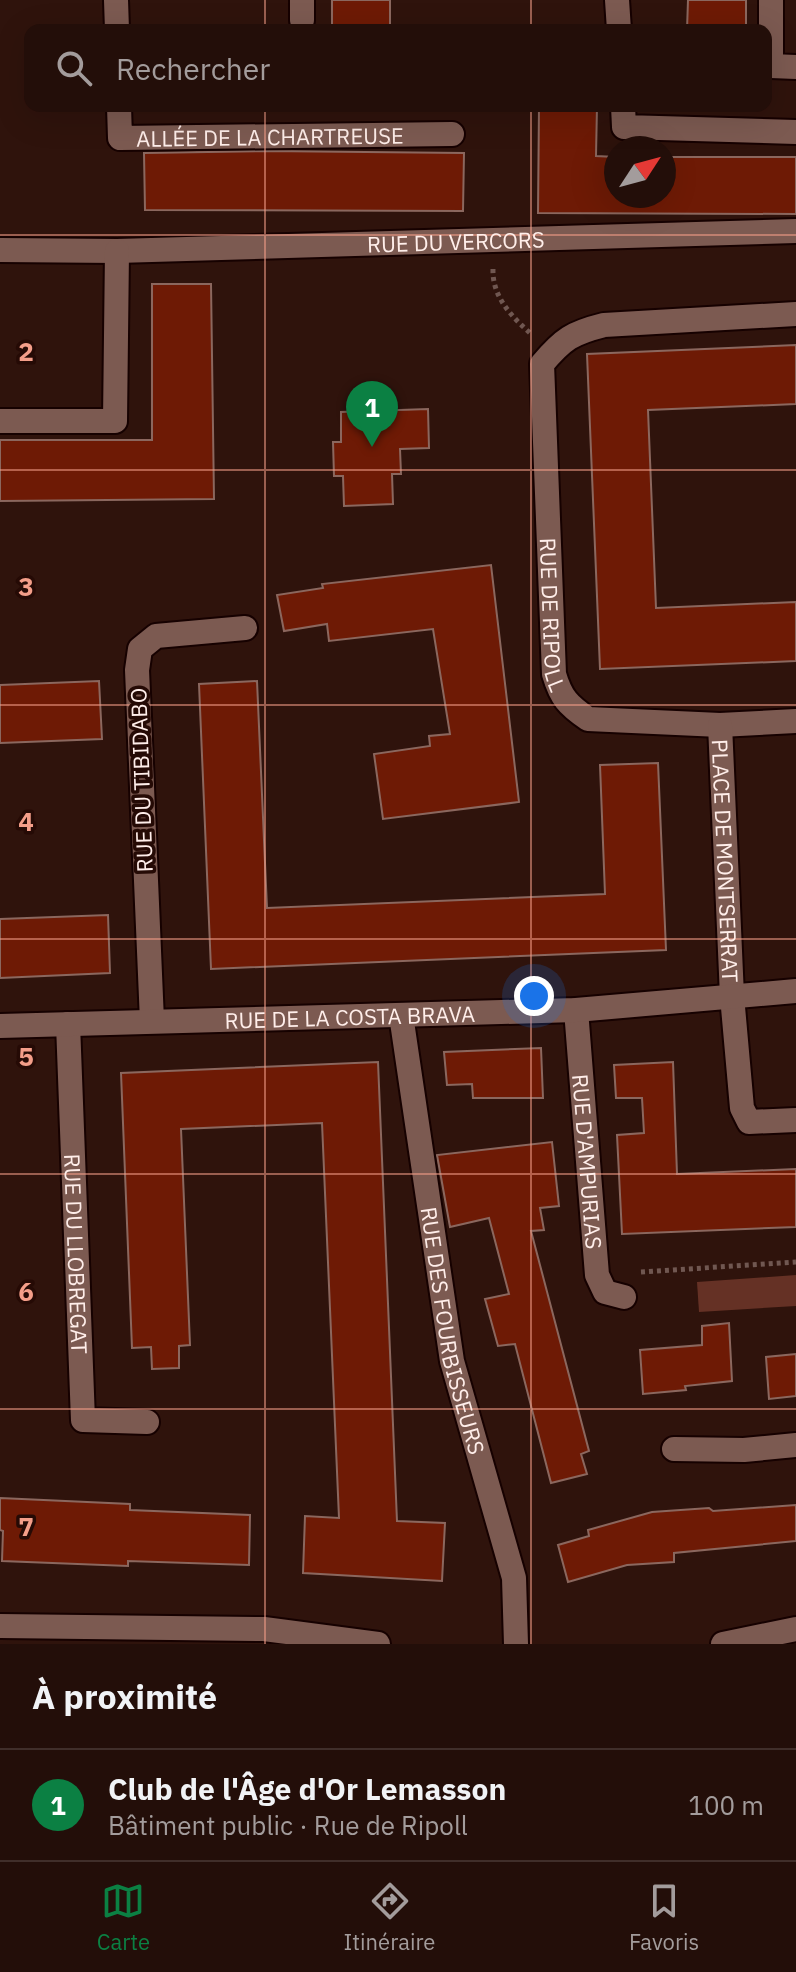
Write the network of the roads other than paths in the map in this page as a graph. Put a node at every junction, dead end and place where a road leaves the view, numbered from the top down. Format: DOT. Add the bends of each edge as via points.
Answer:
graph roads {
  1 [pos="116,0"];
  2 [pos="617,0"];
  3 [pos="771,0"];
  4 [pos="117,24"];
  5 [pos="619,24"];
  6 [pos="771,24"];
  7 [pos="772,66"];
  8 [pos="796,67"];
  9 [pos="119,112"];
  10 [pos="623,112"];
  11 [pos="796,132"];
  12 [pos="452,134"];
  13 [pos="796,231"];
  14 [pos="0,250"];
  15 [pos="117,251"];
  16 [pos="796,314"];
  17 [pos="0,421"];
  18 [pos="245,628"];
  19 [pos="796,721"];
  20 [pos="720,725"];
  21 [pos="796,741"];
  22 [pos="796,991"];
  23 [pos="732,996"];
  24 [pos="576,1010"];
  25 [pos="401,1015"];
  26 [pos="152,1021"];
  27 [pos="68,1024"];
  28 [pos="0,1026"];
  29 [pos="796,1120"];
  30 [pos="624,1297"];
  31 [pos="147,1422"];
  32 [pos="796,1445"];
  33 [pos="674,1449"];
  34 [pos="0,1626"];
  35 [pos="796,1629"];
  36 [pos="351,1643"];
  37 [pos="378,1644"];
  38 [pos="516,1644"];
  39 [pos="723,1644"];
  1 -- 4 [label="street"];
  2 -- 5 [label="street"];
  3 -- 6 [label="street"];
  7 -- 8 [label="street"];
  9 -- 12 [label="street, ALLÉE DE LA CHARTREUSE" via="120,138"];
  10 -- 11 [label="street" via="624,127"];
  13 -- 15 [label="street, RUE DU VERCORS"];
  14 -- 15 [label="street, RUE DU VERCORS"];
  15 -- 17 [label="street" via="115,421"];
  16 -- 20 [label="street, RUE DE RIPOLL" via="604,325 559,343 547,358 554,674 559,694 588,719"];
  18 -- 26 [label="street, RUE DU TIBIDABO" via="156,636 140,649"];
  19 -- 20 [label="street, PLACE DE MONTSERRAT"];
  19 -- 21 [label="street, PLACE DE MONTSERRAT"];
  20 -- 23 [label="street, PLACE DE MONTSERRAT"];
  22 -- 23 [label="street, RUE DE LA COSTA BRAVA"];
  23 -- 24 [label="street, RUE DE LA COSTA BRAVA"];
  23 -- 29 [label="street, PLACE DE MONTSERRAT" via="742,1108 749,1122"];
  24 -- 25 [label="street, RUE DE LA COSTA BRAVA"];
  24 -- 30 [label="street, RUE D'AMPURIAS" via="597,1275 605,1292"];
  25 -- 26 [label="street, RUE DE LA COSTA BRAVA"];
  25 -- 38 [label="street, RUE DES FOURBISSEURS" via="452,1361 514,1578"];
  26 -- 27 [label="street, RUE DE LA COSTA BRAVA"];
  27 -- 28 [label="street, RUE DE LA COSTA BRAVA"];
  27 -- 31 [label="street, RUE DU LLOBREGAT" via="83,1420"];
  32 -- 33 [label="street"];
  34 -- 36 [label="street" via="264,1629"];
  35 -- 39 [label="street"];
  36 -- 37 [label="street"];
}
